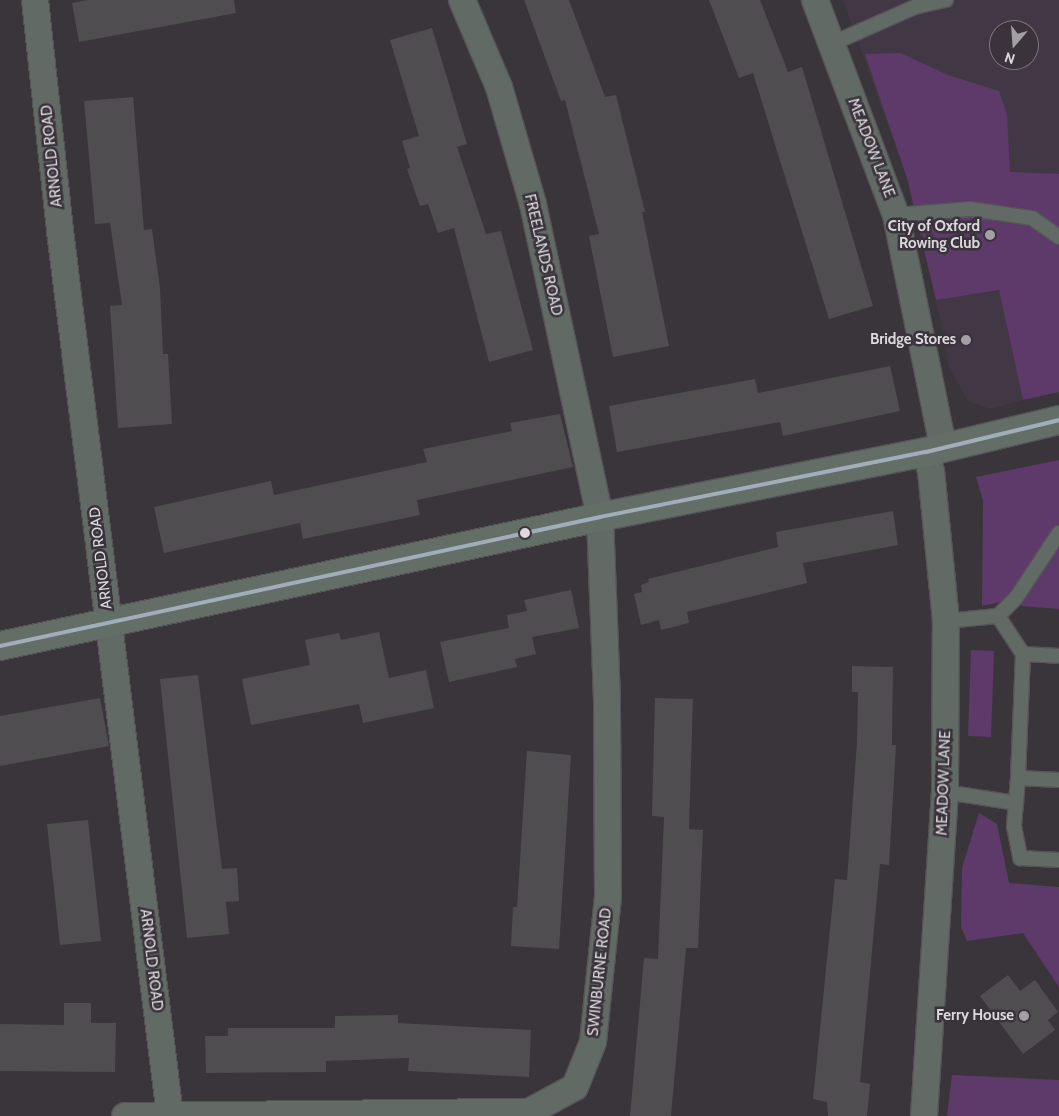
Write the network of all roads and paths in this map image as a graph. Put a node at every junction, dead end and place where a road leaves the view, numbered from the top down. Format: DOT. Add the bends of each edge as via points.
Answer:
graph roads {
  1 [pos="36,0"];
  2 [pos="462,0"];
  3 [pos="815,0"];
  4 [pos="946,0"];
  5 [pos="831,44"];
  6 [pos="896,215"];
  7 [pos="1059,237"];
  8 [pos="1059,420"];
  9 [pos="934,450"];
  10 [pos="600,517"];
  11 [pos="1059,533"];
  12 [pos="998,616"];
  13 [pos="946,621"];
  14 [pos="108,622"];
  15 [pos="0,646"];
  16 [pos="1023,654"];
  17 [pos="1059,656"];
  18 [pos="1018,778"];
  19 [pos="1059,780"];
  20 [pos="945,792"];
  21 [pos="1016,803"];
  22 [pos="1059,860"];
  23 [pos="170,1115"];
  24 [pos="125,1116"];
  25 [pos="924,1116"];
  1 -- 14 [label="street, ARNOLD ROAD"];
  2 -- 10 [label="street, FREELANDS ROAD" via="499,87 533,204"];
  3 -- 5 [label="street, MEADOW LANE"];
  4 -- 5 [label="lane" via="915,7"];
  5 -- 6 [label="street, MEADOW LANE"];
  6 -- 7 [label="lane" via="970,209 1032,218"];
  6 -- 9 [label="street, MEADOW LANE"];
  8 -- 9 [label="main road"];
  9 -- 10 [label="main road"];
  9 -- 13 [label="street, MEADOW LANE" via="931,472"];
  10 -- 14 [label="main road"];
  10 -- 23 [label="street, SWINBURNE ROAD" via="607,699 608,896 593,1042 575,1087 529,1112"];
  11 -- 12 [label="lane" via="1016,598"];
  12 -- 13 [label="lane"];
  12 -- 16 [label="lane"];
  13 -- 20 [label="street, MEADOW LANE"];
  14 -- 15 [label="main road"];
  14 -- 23 [label="street, ARNOLD ROAD"];
  16 -- 17 [label="lane"];
  16 -- 18 [label="lane"];
  18 -- 19 [label="lane"];
  18 -- 21 [label="lane"];
  20 -- 21 [label="lane"];
  20 -- 25 [label="street, MEADOW LANE"];
  21 -- 22 [label="lane" via="1014,826 1020,858"];
  23 -- 24 [label="street, SWINBURNE ROAD"];
}
